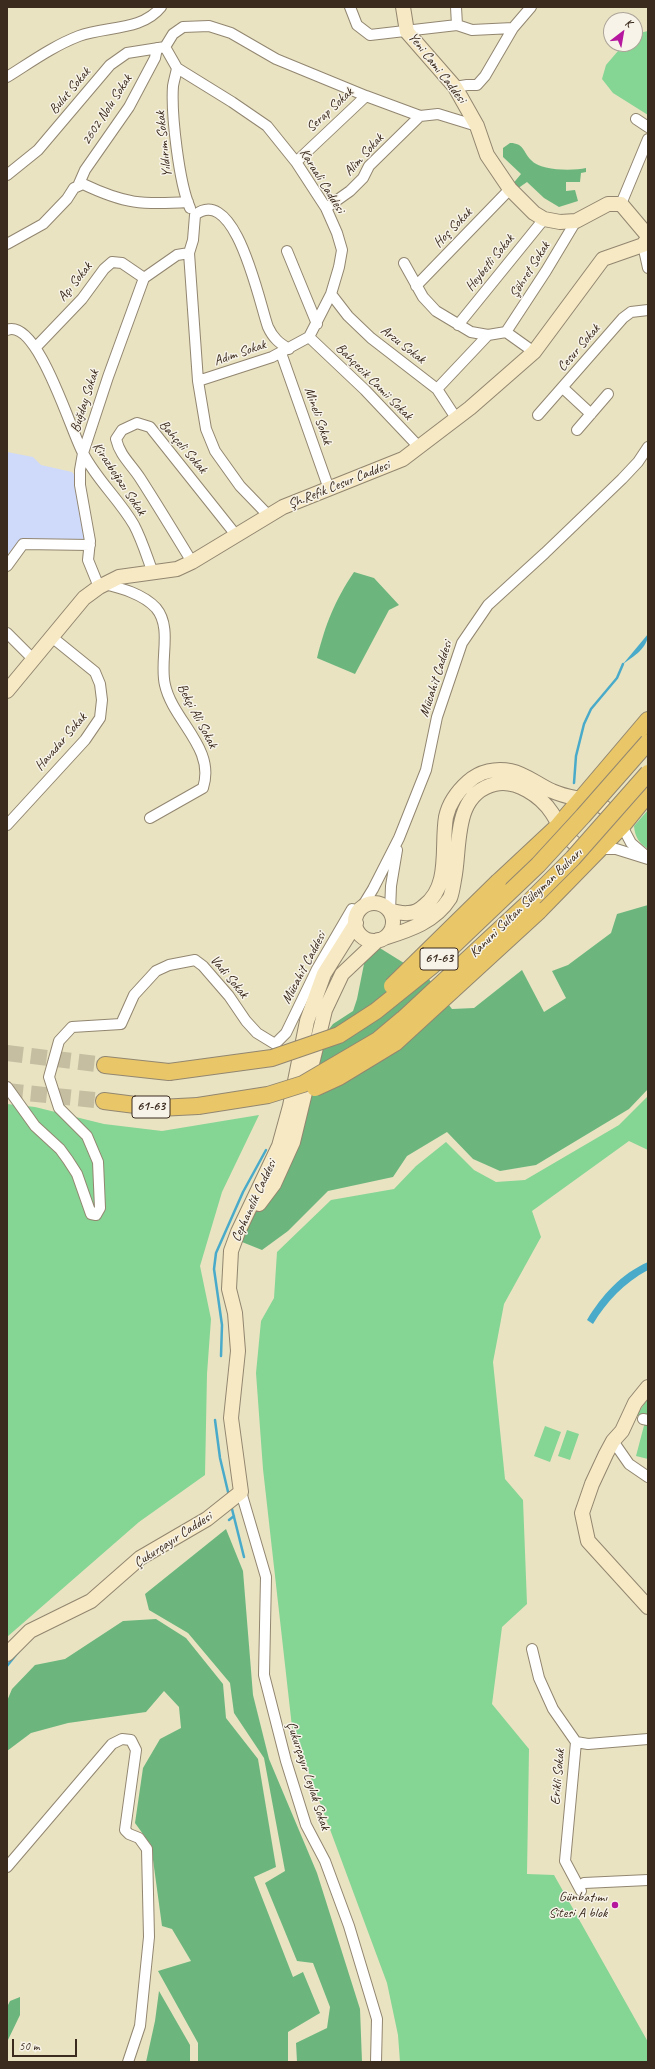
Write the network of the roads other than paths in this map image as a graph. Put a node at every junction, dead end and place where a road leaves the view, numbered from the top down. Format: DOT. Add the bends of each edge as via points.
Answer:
graph roads {
  1 [pos="161,7"];
  2 [pos="350,7"];
  3 [pos="403,7"];
  4 [pos="456,7"];
  5 [pos="531,7"];
  6 [pos="535,7"];
  7 [pos="457,25"];
  8 [pos="513,28"];
  9 [pos="407,32"];
  10 [pos="161,48"];
  11 [pos="177,68"];
  12 [pos="7,77"];
  13 [pos="455,87"];
  14 [pos="366,96"];
  15 [pos="420,116"];
  16 [pos="636,120"];
  17 [pos="477,126"];
  18 [pos="648,127"];
  19 [pos="648,139"];
  20 [pos="296,162"];
  21 [pos="7,175"];
  22 [pos="78,186"];
  23 [pos="510,189"];
  24 [pos="188,202"];
  25 [pos="621,204"];
  26 [pos="326,208"];
  27 [pos="195,215"];
  28 [pos="544,219"];
  29 [pos="576,221"];
  30 [pos="646,240"];
  31 [pos="7,244"];
  32 [pos="287,251"];
  33 [pos="189,253"];
  34 [pos="404,263"];
  35 [pos="648,268"];
  36 [pos="144,278"];
  37 [pos="416,286"];
  38 [pos="331,294"];
  39 [pos="648,310"];
  40 [pos="317,324"];
  41 [pos="458,325"];
  42 [pos="7,330"];
  43 [pos="506,332"];
  44 [pos="488,334"];
  45 [pos="309,337"];
  46 [pos="36,347"];
  47 [pos="285,351"];
  48 [pos="534,352"];
  49 [pos="198,381"];
  50 [pos="563,388"];
  51 [pos="437,389"];
  52 [pos="608,394"];
  53 [pos="591,414"];
  54 [pos="538,415"];
  55 [pos="456,418"];
  56 [pos="577,430"];
  57 [pos="419,447"];
  58 [pos="648,447"];
  59 [pos="83,453"];
  60 [pos="329,489"];
  61 [pos="269,516"];
  62 [pos="236,535"];
  63 [pos="90,545"];
  64 [pos="192,562"];
  65 [pos="7,566"];
  66 [pos="153,573"];
  67 [pos="101,585"];
  68 [pos="7,633"];
  69 [pos="53,638"];
  70 [pos="34,660"];
  71 [pos="7,691"];
  72 [pos="648,720"];
  73 [pos="648,742"];
  74 [pos="648,773"];
  75 [pos="648,794"];
  76 [pos="583,799"];
  77 [pos="150,818"];
  78 [pos="7,825"];
  79 [pos="558,826"];
  80 [pos="622,826"];
  81 [pos="398,838"];
  82 [pos="600,849"];
  83 [pos="648,858"];
  84 [pos="390,910"];
  85 [pos="359,914"];
  86 [pos="381,939"];
  87 [pos="275,1044"];
  88 [pos="105,1065"];
  89 [pos="220,1066"];
  90 [pos="7,1086"];
  91 [pos="104,1101"];
  92 [pos="228,1101"];
  93 [pos="238,1232"];
  94 [pos="648,1387"];
  95 [pos="613,1441"];
  96 [pos="648,1477"];
  97 [pos="238,1495"];
  98 [pos="648,1607"];
  99 [pos="532,1649"];
  100 [pos="7,1654"];
  101 [pos="648,1739"];
  102 [pos="576,1742"];
  103 [pos="7,1868"];
  104 [pos="648,1880"];
  105 [pos="128,2062"];
  106 [pos="376,2062"];
  1 -- 12 [label="street" via="148,19 138,23 81,35 57,45"];
  2 -- 9 [label="street" via="357,25 370,35"];
  3 -- 9 [label="street, Yeni Cami Caddesi"];
  4 -- 7 [label="street"];
  5 -- 6 [label="street"];
  5 -- 8 [label="street"];
  7 -- 8 [label="street" via="472,30"];
  7 -- 9 [label="street"];
  8 -- 13 [label="street" via="477,85"];
  9 -- 13 [label="street, Yeni Cami Caddesi"];
  10 -- 11 [label="street, Karaali Caddesi"];
  10 -- 14 [label="street" via="183,27 209,26 231,33 276,59"];
  10 -- 21 [label="street, Bulut Sokak" via="127,53 110,65 38,150"];
  10 -- 22 [label="street, 2602 Nolu Sokak" via="129,107 85,170"];
  11 -- 20 [label="street, Karaali Caddesi" via="266,126"];
  11 -- 24 [label="street, Yıldırım Sokak" via="173,86 174,119 182,179"];
  13 -- 17 [label="street, Yeni Cami Caddesi"];
  14 -- 15 [label="street"];
  14 -- 20 [label="street, Serap Sokak"];
  15 -- 17 [label="street" via="438,114"];
  15 -- 26 [label="street, Alim Sokak" via="369,166 363,178 350,191"];
  16 -- 18 [label="street"];
  17 -- 23 [label="street, Yeni Cami Caddesi" via="487,155"];
  19 -- 25 [label="street"];
  20 -- 26 [label="street, Karaali Caddesi"];
  22 -- 24 [label="street" via="84,184 130,202"];
  22 -- 31 [label="street, 2602 Nolu Sokak" via="43,224"];
  23 -- 28 [label="street, Yeni Cami Caddesi" via="534,213"];
  23 -- 37 [label="street, Hoş Sokak"];
  24 -- 27 [label="street, Yıldırım Sokak"];
  25 -- 29 [label="street, Yeni Cami Caddesi" via="608,204"];
  25 -- 30 [label="street"];
  26 -- 38 [label="street, Karaali Caddesi" via="342,250 340,267"];
  27 -- 33 [label="street"];
  27 -- 47 [label="street" via="200,211 214,210 227,220 252,268 269,328"];
  28 -- 29 [label="street, Yeni Cami Caddesi"];
  28 -- 41 [label="street, Heybetli Sokak"];
  29 -- 43 [label="street, Şöhret Sokak"];
  30 -- 35 [label="street"];
  30 -- 48 [label="street, Şh.Refik Cesur Caddesi" via="603,259"];
  32 -- 40 [label="street"];
  33 -- 36 [label="street" via="177,255"];
  33 -- 49 [label="street"];
  34 -- 37 [label="street"];
  36 -- 46 [label="street, Açı Sokak" via="122,263 112,262 82,299"];
  36 -- 59 [label="street, Buğday Sokak" via="117,349"];
  37 -- 41 [label="street" via="436,311"];
  38 -- 40 [label="street, Karaali Caddesi"];
  38 -- 51 [label="street, Arzu Sokak" via="370,338"];
  39 -- 50 [label="street, Cesur Sokak" via="631,312 624,318"];
  40 -- 45 [label="street, Karaali Caddesi"];
  41 -- 44 [label="street" via="471,332"];
  42 -- 46 [label="street, Kirazboğazı Sokak" via="19,331"];
  43 -- 44 [label="street"];
  43 -- 48 [label="street"];
  44 -- 51 [label="street"];
  45 -- 47 [label="street, Karaali Caddesi"];
  45 -- 57 [label="street, Bahçecik Camii Sokak" via="365,390"];
  46 -- 59 [label="street, Kirazboğazı Sokak"];
  47 -- 49 [label="street, Adım Sokak"];
  47 -- 60 [label="street, Mineli Sokak"];
  48 -- 55 [label="street, Şh.Refik Cesur Caddesi"];
  49 -- 61 [label="street" via="206,429 215,451 240,486"];
  50 -- 53 [label="street"];
  50 -- 54 [label="street, Cesur Sokak"];
  51 -- 55 [label="street, Arzu Sokak"];
  52 -- 53 [label="street"];
  53 -- 56 [label="street"];
  55 -- 57 [label="street, Şh.Refik Cesur Caddesi"];
  57 -- 60 [label="street, Şh.Refik Cesur Caddesi" via="403,459"];
  58 -- 81 [label="street, Mücahit Caddesi" via="622,479 488,605 462,643 437,717 426,770"];
  59 -- 63 [label="street, Buğday Sokak" via="80,485"];
  59 -- 66 [label="street, Kirazboğazı Sokak" via="134,525"];
  60 -- 61 [label="street, Şh.Refik Cesur Caddesi"];
  61 -- 62 [label="street, Şh.Refik Cesur Caddesi"];
  62 -- 64 [label="street, Şh.Refik Cesur Caddesi"];
  62 -- 64 [label="street, Bahçeli Sokak" via="150,427 137,423 122,430 116,439 119,451 144,484"];
  63 -- 65 [label="street" via="23,544"];
  63 -- 67 [label="street, Buğday Sokak" via="88,560"];
  64 -- 66 [label="street, Şh.Refik Cesur Caddesi" via="177,569"];
  66 -- 67 [label="street, Şh.Refik Cesur Caddesi" via="119,577"];
  67 -- 69 [label="street, Şh.Refik Cesur Caddesi" via="84,598"];
  67 -- 77 [label="street, Bekçi Ali Sokak" via="120,587 138,595 155,607 162,618 165,685 173,705 192,734 205,762 206,779 203,788"];
  68 -- 70 [label="street"];
  69 -- 70 [label="street, Şh.Refik Cesur Caddesi"];
  69 -- 78 [label="street, Havadar Sokak" via="95,672 102,700 100,718 85,740"];
  70 -- 71 [label="street, Şh.Refik Cesur Caddesi"];
  72 -- 76 [label="main road, 61-63"];
  73 -- 89 [label="main road, Kanuni Sultan Süleyman Bulvarı / 61-63, bridge" via="538,865 432,966 376,1011 339,1035 279,1056"];
  74 -- 92 [label="main road, Kanuni Sultan Süleyman Bulvarı / 61-63, bridge" via="573,858 534,897 378,1040 303,1084 268,1095"];
  75 -- 80 [label="main road, 61-63"];
  76 -- 79 [label="main road, 61-63"];
  76 -- 80 [label="street" via="592,800 606,808"];
  76 -- 84 [label="street" via="552,791 512,771 495,770 472,778 461,788 446,817 442,872 435,893 419,910 408,914"];
  79 -- 82 [label="street" via="570,840 586,850"];
  79 -- 86 [label="street" via="552,812 528,790 512,784 495,784 480,790 468,802 462,817 456,873 450,897 438,913 427,921 412,930"];
  79 -- 89 [label="main road, 61-63, bridge" via="369,1007 334,1027 275,1051"];
  80 -- 82 [label="main road, 61-63"];
  80 -- 83 [label="street" via="631,843"];
  81 -- 84 [label="street"];
  81 -- 85 [label="street, Mücahit Caddesi"];
  82 -- 83 [label="street" via="616,849"];
  82 -- 92 [label="main road, 61-63, bridge" via="539,911 395,1043 339,1077 284,1102 257,1105"];
  84 -- 85 [label="street" via="374,903"];
  84 -- 86 [label="street" via="393,922 389,934"];
  85 -- 86 [label="street" via="360,934 365,938"];
  85 -- 87 [label="street, Mücahit Caddesi" via="352,909 286,1033"];
  85 -- 93 [label="street, Cephanelik Caddesi" via="324,974 307,1022 279,1146"];
  86 -- 93 [label="street" via="342,974 325,1010 293,1142 274,1184"];
  87 -- 90 [label="street, Vadi Sokak" via="257,1033 203,966 195,960 169,965 156,971 134,995 121,1024 72,1027 59,1041 49,1077 59,1108 87,1136 98,1162 100,1208 96,1215 90,1214 77,1174 68,1160 36,1126"];
  88 -- 89 [label="main road, Kanuni Sultan Süleyman Bulvarı / 61-63, bridge" via="169,1072"];
  91 -- 92 [label="main road, Kanuni Sultan Süleyman Bulvarı / 61-63, bridge" via="159,1108"];
  93 -- 97 [label="street, Cephanelik Caddesi" via="231,1252 229,1290 238,1350 231,1418"];
  94 -- 95 [label="street" via="635,1403 622,1431"];
  95 -- 96 [label="street" via="629,1464"];
  95 -- 98 [label="street" via="592,1484 582,1513 588,1541"];
  97 -- 100 [label="street, Çukurçayır Caddesi" via="207,1519 140,1558 91,1601 30,1631"];
  97 -- 106 [label="street, Çukurçayır Leylak Sokak" via="266,1577 264,1675 286,1761 306,1825 325,1861 349,1926 377,2019"];
  99 -- 102 [label="street, Erikli Sokak" via="539,1678 553,1709"];
  101 -- 102 [label="street" via="588,1744"];
  102 -- 104 [label="street, Erikli Sokak" via="565,1861 583,1887"];
  103 -- 105 [label="street" via="112,1744 122,1739 131,1740 136,1750 125,1830 139,1838 147,1849 149,1936 140,2026"];
}
